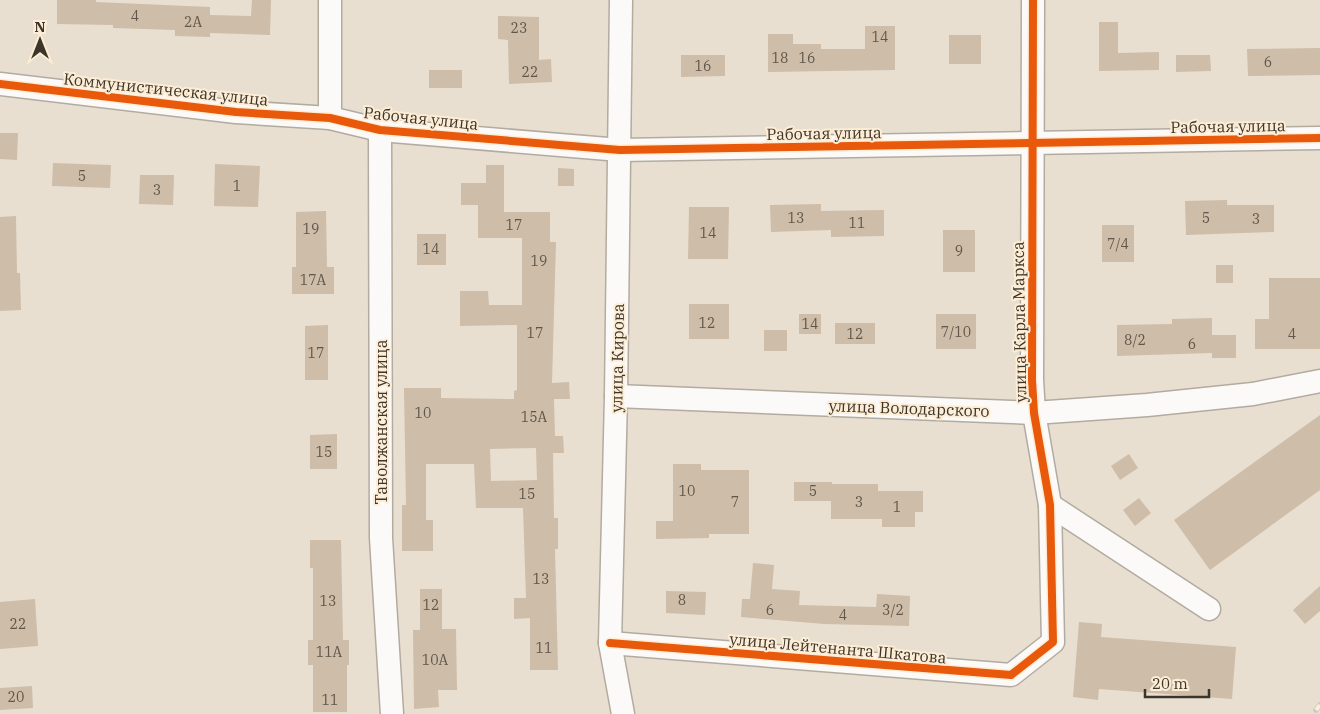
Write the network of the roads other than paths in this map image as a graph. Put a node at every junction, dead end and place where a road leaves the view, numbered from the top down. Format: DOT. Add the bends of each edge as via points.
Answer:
graph roads {
  1 [pos="330,0"];
  2 [pos="622,0"];
  3 [pos="1033,0"];
  4 [pos="0,84"];
  5 [pos="330,118"];
  6 [pos="380,130"];
  7 [pos="1320,138"];
  8 [pos="1032,144"];
  9 [pos="620,150"];
  10 [pos="1320,381"];
  11 [pos="616,396"];
  12 [pos="1034,413"];
  13 [pos="1050,505"];
  14 [pos="1209,609"];
  15 [pos="1052,642"];
  16 [pos="610,643"];
  17 [pos="392,714"];
  18 [pos="624,714"];
  1 -- 5 [label="street"];
  2 -- 9 [label="street, улица Кирова"];
  3 -- 8 [label="street, улица Карла Маркса"];
  4 -- 5 [label="street, Коммунистическая улица" via="236,112"];
  5 -- 6 [label="street, Рабочая улица"];
  6 -- 9 [label="street, Рабочая улица"];
  6 -- 17 [label="street, Таволжанская улица" via="381,538"];
  7 -- 8 [label="street, Рабочая улица"];
  8 -- 9 [label="street, Рабочая улица"];
  8 -- 12 [label="street, улица Карла Маркса"];
  9 -- 11 [label="street, улица Кирова"];
  10 -- 12 [label="street, улица Володарского" via="1253,394"];
  11 -- 12 [label="street, улица Володарского"];
  11 -- 16 [label="street, улица Кирова"];
  12 -- 13 [label="street, улица Карла Маркса"];
  13 -- 14 [label="street"];
  13 -- 15 [label="street, улица Карла Маркса"];
  15 -- 16 [label="street, улица Лейтенанта Шкатова" via="1011,675"];
  16 -- 18 [label="street, улица Кирова"];
}
